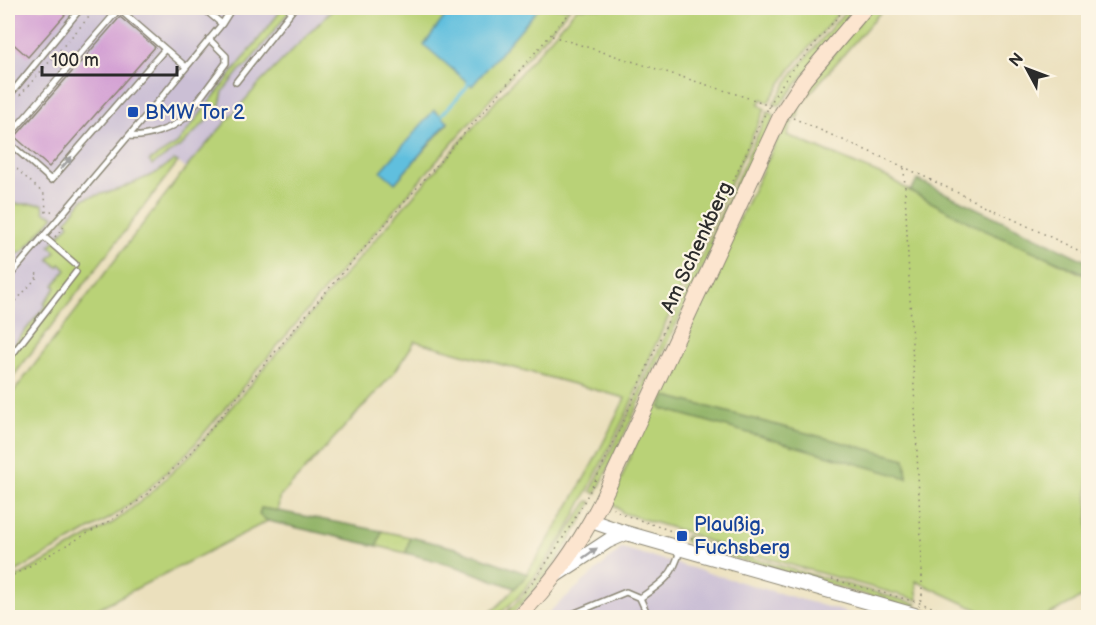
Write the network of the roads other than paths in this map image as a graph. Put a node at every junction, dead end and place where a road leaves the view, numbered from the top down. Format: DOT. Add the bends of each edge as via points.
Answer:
graph roads {
  1 [pos="81,8"];
  2 [pos="203,8"];
  3 [pos="232,8"];
  4 [pos="294,8"];
  5 [pos="865,8"];
  6 [pos="222,24"];
  7 [pos="209,39"];
  8 [pos="165,49"];
  9 [pos="186,67"];
  10 [pos="236,82"];
  11 [pos="8,97"];
  12 [pos="129,136"];
  13 [pos="8,140"];
  14 [pos="44,237"];
  15 [pos="75,264"];
  16 [pos="76,272"];
  17 [pos="8,278"];
  18 [pos="8,360"];
  19 [pos="591,521"];
  20 [pos="626,533"];
  21 [pos="680,548"];
  22 [pos="555,575"];
  23 [pos="640,598"];
  24 [pos="514,611"];
  25 [pos="920,612"];
  26 [pos="563,618"];
  27 [pos="649,618"];
  1 -- 11 [label="lane"];
  2 -- 6 [label="lane"];
  3 -- 6 [label="lane"];
  4 -- 10 [label="lane"];
  5 -- 19 [label="main road, Am Schenkberg" via="775,110"];
  6 -- 7 [label="lane"];
  7 -- 9 [label="lane"];
  7 -- 12 [label="lane" via="226,56 226,63 186,117 158,131"];
  8 -- 9 [label="lane"];
  13 -- 8 [label="lane, one-way" via="51,180"];
  8 -- 13 [label="lane" via="119,9"];
  9 -- 12 [label="lane"];
  12 -- 14 [label="lane"];
  14 -- 15 [label="lane"];
  14 -- 17 [label="lane"];
  16 -- 18 [label="lane"];
  19 -- 20 [label="street"];
  19 -- 22 [label="main road, Am Schenkberg"];
  20 -- 21 [label="street"];
  22 -- 20 [label="street, one-way"];
  21 -- 23 [label="lane" via="677,562 664,582"];
  21 -- 25 [label="street"];
  22 -- 24 [label="main road, Am Schenkberg"];
  23 -- 26 [label="lane" via="626,592"];
  23 -- 27 [label="lane"];
}
